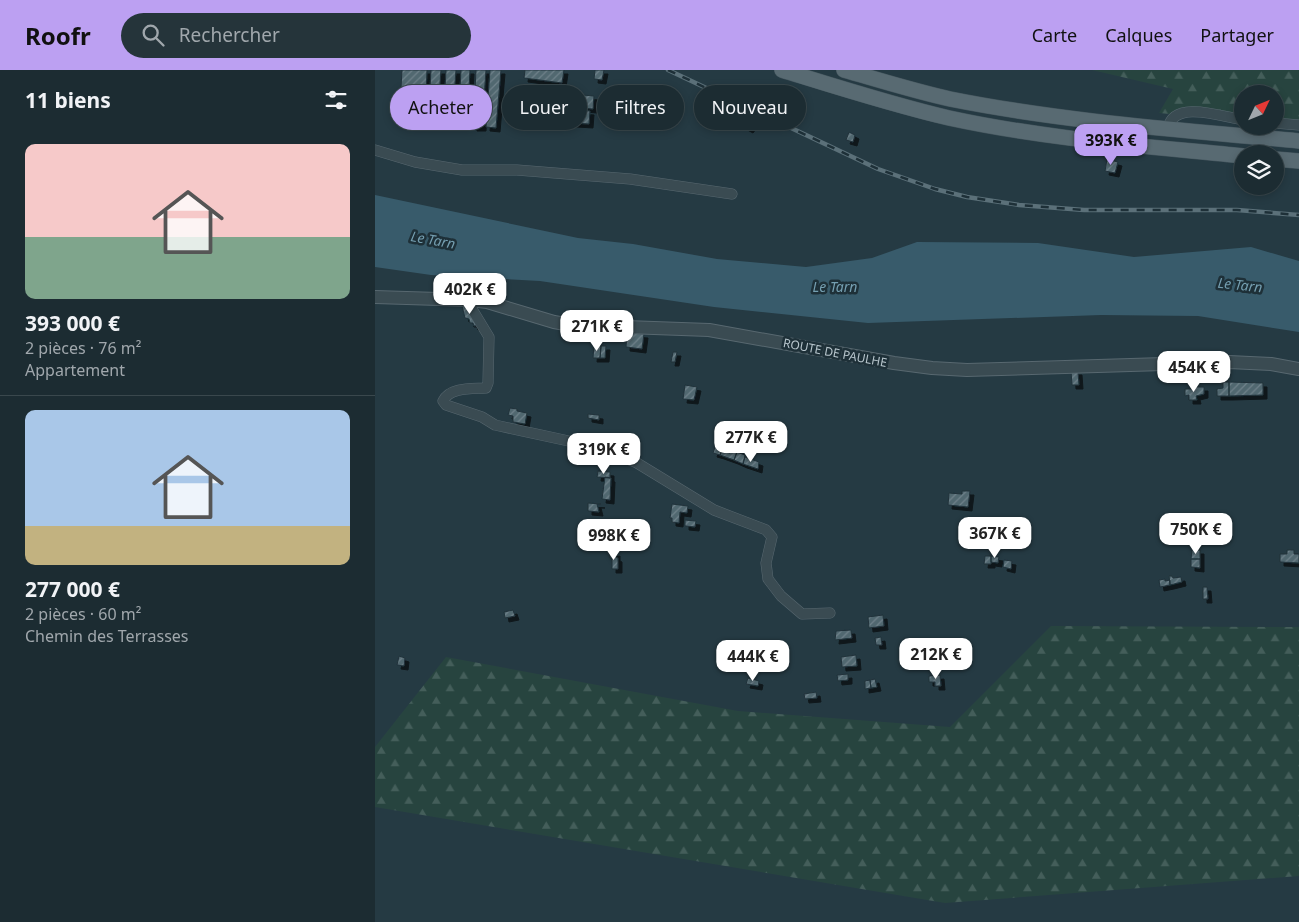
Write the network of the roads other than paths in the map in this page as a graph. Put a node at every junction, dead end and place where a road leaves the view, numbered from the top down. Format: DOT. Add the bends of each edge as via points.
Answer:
graph roads {
  1 [pos="782,70"];
  2 [pos="844,70"];
  3 [pos="1234,118"];
  4 [pos="1284,124"];
  5 [pos="1299,125"];
  6 [pos="1168,128"];
  7 [pos="1299,141"];
  8 [pos="375,150"];
  9 [pos="1234,155"];
  10 [pos="1284,160"];
  11 [pos="1299,161"];
  12 [pos="732,194"];
  13 [pos="375,297"];
  14 [pos="470,300"];
  15 [pos="1299,369"];
  16 [pos="830,613"];
  1 -- 9 [label="main road" via="899,105 993,126 1087,140"];
  2 -- 6 [label="main road" via="920,92 995,107"];
  3 -- 6 [label="street" via="1190,111 1175,117"];
  4 -- 5 [label="street"];
  6 -- 7 [label="main road"];
  8 -- 12 [label="street" via="415,162 462,170 517,170 631,179"];
  10 -- 11 [label="main road"];
  13 -- 14 [label="street, ROUTE DE PAULHE"];
  14 -- 15 [label="street, ROUTE DE PAULHE" via="571,325 709,330 932,368 976,370 1229,362"];
  14 -- 16 [label="street" via="489,337 488,383 486,388 455,391 445,396 443,401 446,405 495,425 601,448 637,463 714,510 766,530 772,537 767,563 768,579 776,590 802,614"];
}
